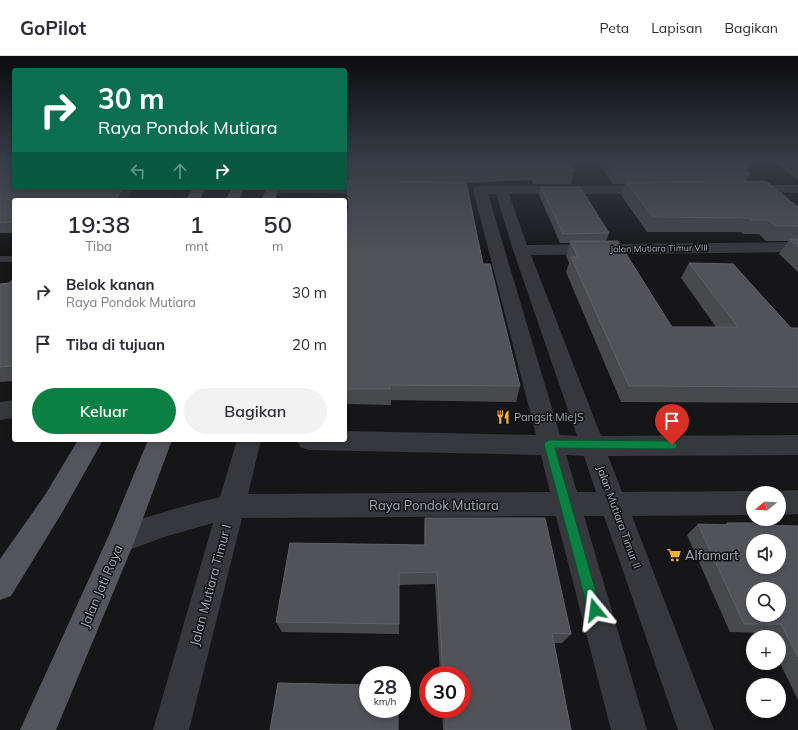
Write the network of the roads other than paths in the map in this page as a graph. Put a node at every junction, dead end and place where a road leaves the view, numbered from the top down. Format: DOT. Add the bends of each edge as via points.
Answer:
graph roads {
  1 [pos="369,191"];
  2 [pos="472,191"];
  3 [pos="501,191"];
  4 [pos="271,192"];
  5 [pos="319,195"];
  6 [pos="798,246"];
  7 [pos="523,256"];
  8 [pos="12,258"];
  9 [pos="0,259"];
  10 [pos="798,262"];
  11 [pos="12,409"];
  12 [pos="0,411"];
  13 [pos="347,441"];
  14 [pos="90,442"];
  15 [pos="159,442"];
  16 [pos="248,442"];
  17 [pos="549,444"];
  18 [pos="798,445"];
  19 [pos="593,446"];
  20 [pos="798,502"];
  21 [pos="746,503"];
  22 [pos="786,503"];
  23 [pos="566,504"];
  24 [pos="614,504"];
  25 [pos="231,506"];
  26 [pos="120,540"];
  27 [pos="0,585"];
  28 [pos="38,730"];
  29 [pos="171,730"];
  30 [pos="628,730"];
  31 [pos="696,730"];
  1 -- 5 [label="street"];
  2 -- 17 [label="street"];
  3 -- 7 [label="street, Jalan Mutiara Timur II"];
  4 -- 5 [label="street"];
  6 -- 7 [label="street, Jalan Mutiara Timur VIII"];
  7 -- 10 [label="street, Jalan Mutiara Timur VIII"];
  7 -- 19 [label="street, Jalan Mutiara Timur II"];
  8 -- 9 [label="lane"];
  11 -- 12 [label="street"];
  13 -- 17 [label="street"];
  14 -- 27 [label="main road" via="54,503"];
  15 -- 26 [label="main road, Jalan Jati Raya"];
  16 -- 25 [label="street, Jalan Mutiara Timur I"];
  17 -- 19 [label="street"];
  17 -- 23 [label="street"];
  18 -- 19 [label="street"];
  19 -- 24 [label="street, Jalan Mutiara Timur II"];
  20 -- 22 [label="street"];
  21 -- 24 [label="street, Raya Pondok Mutiara"];
  23 -- 24 [label="street, Raya Pondok Mutiara"];
  23 -- 25 [label="street, Raya Pondok Mutiara"];
  23 -- 30 [label="street"];
  24 -- 31 [label="street, Jalan Mutiara Timur II"];
  25 -- 26 [label="street, Raya Pondok Mutiara" via="164,524"];
  25 -- 29 [label="street, Jalan Mutiara Timur I"];
  26 -- 28 [label="main road, Jalan Jati Raya"];
}
